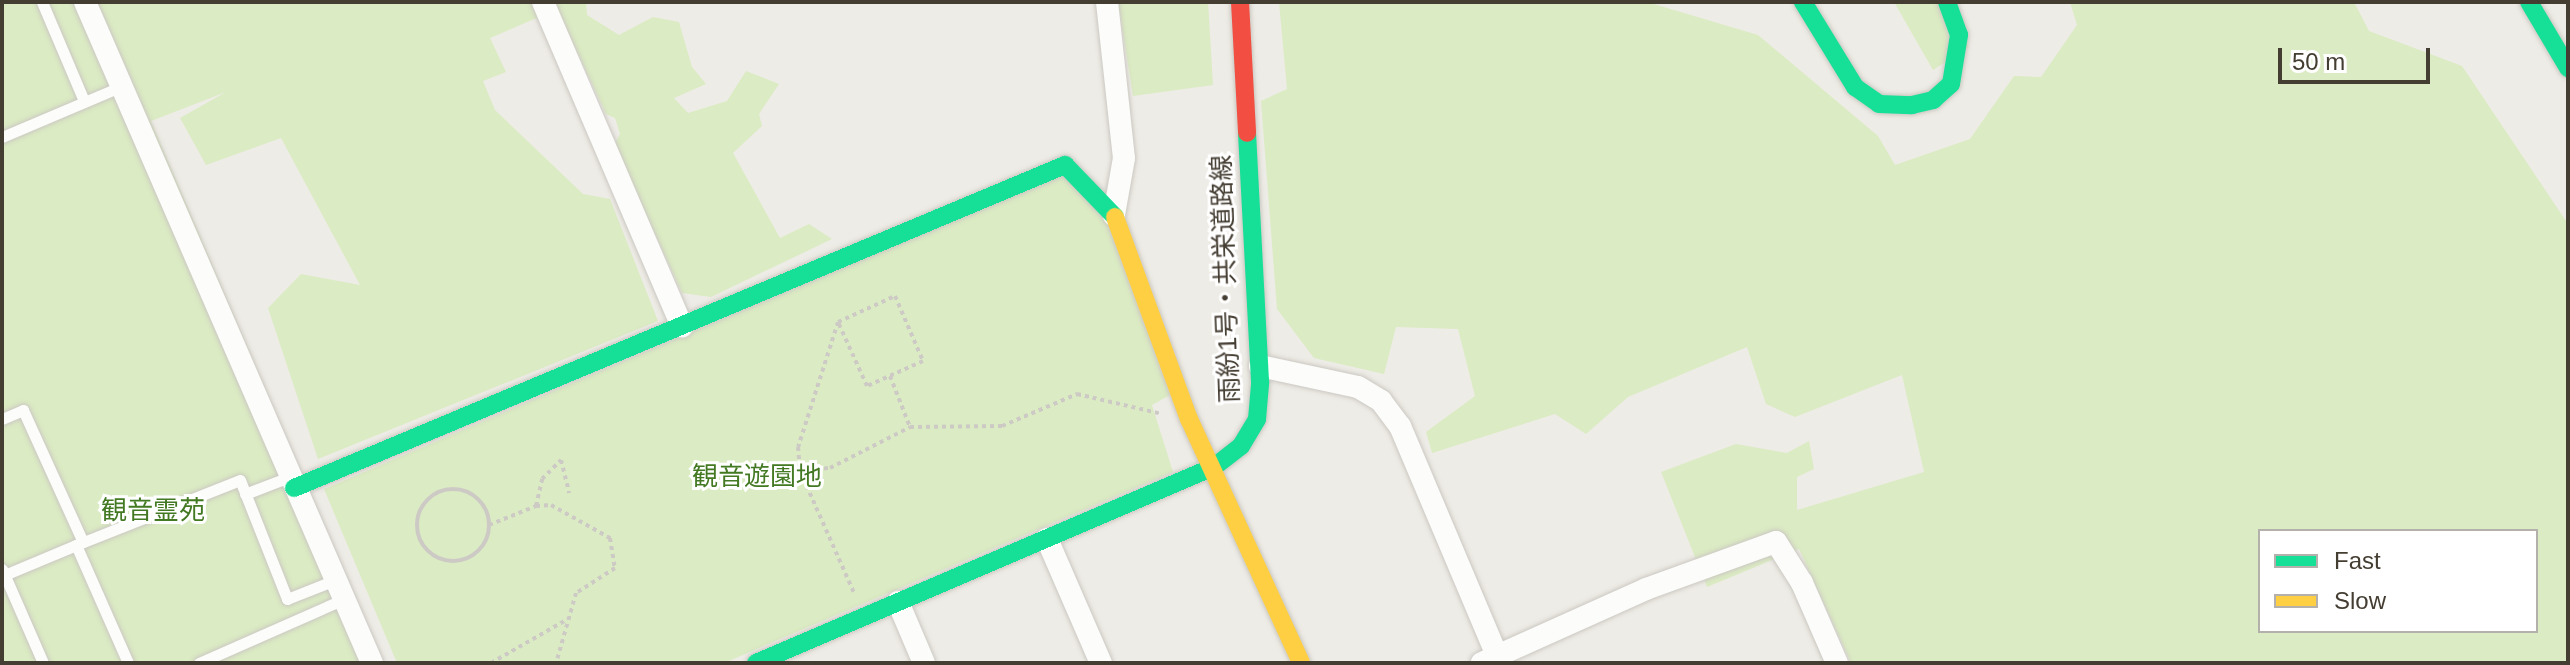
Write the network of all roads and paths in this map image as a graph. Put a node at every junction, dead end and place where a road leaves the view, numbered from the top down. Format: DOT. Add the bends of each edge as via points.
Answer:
graph roads {
  1 [pos="42,2"];
  2 [pos="85,2"];
  3 [pos="543,2"];
  4 [pos="1107,2"];
  5 [pos="1240,2"];
  6 [pos="1803,2"];
  7 [pos="1947,2"];
  8 [pos="2529,2"];
  9 [pos="2568,68"];
  10 [pos="120,87"];
  11 [pos="84,101"];
  12 [pos="2,137"];
  13 [pos="1114,215"];
  14 [pos="838,322"];
  15 [pos="682,326"];
  16 [pos="1260,366"];
  17 [pos="890,376"];
  18 [pos="1183,404"];
  19 [pos="2,419"];
  20 [pos="910,427"];
  21 [pos="1214,467"];
  22 [pos="800,471"];
  23 [pos="292,482"];
  24 [pos="569,493"];
  25 [pos="245,494"];
  26 [pos="536,506"];
  27 [pos="489,525"];
  28 [pos="1047,539"];
  29 [pos="80,544"];
  30 [pos="3,573"];
  31 [pos="339,590"];
  32 [pos="898,602"];
  33 [pos="870,614"];
  34 [pos="566,620"];
  35 [pos="1493,661"];
  36 [pos="43,663"];
  37 [pos="128,663"];
  38 [pos="199,663"];
  39 [pos="372,663"];
  40 [pos="491,663"];
  41 [pos="556,663"];
  42 [pos="756,663"];
  43 [pos="924,663"];
  44 [pos="1101,663"];
  45 [pos="1301,663"];
  46 [pos="1837,663"];
  1 -- 11 [label="lane"];
  2 -- 10 [label="street"];
  3 -- 15 [label="street"];
  4 -- 13 [label="street" via="1124,158"];
  5 -- 16 [label="street, 雨紛1号・共栄道路線"];
  6 -- 7 [label="street" via="1855,87 1879,104 1912,105 1933,100 1951,84 1959,35"];
  8 -- 9 [label="street"];
  10 -- 11 [label="lane"];
  10 -- 23 [label="street"];
  11 -- 12 [label="lane"];
  13 -- 15 [label="street" via="1065,165"];
  13 -- 18 [label="street"];
  14 -- 17 [label="path" via="867,386"];
  14 -- 17 [label="path" via="895,296 923,361"];
  14 -- 22 [label="path" via="798,447"];
  15 -- 23 [label="street"];
  16 -- 21 [label="street, 雨紛1号・共栄道路線" via="1257,419 1241,446"];
  16 -- 35 [label="street" via="1358,387 1381,401 1400,426"];
  17 -- 20 [label="path"];
  18 -- 20 [label="path" via="1163,414 1077,394 1002,426"];
  18 -- 21 [label="street"];
  19 -- 29 [label="lane" via="23,410"];
  20 -- 22 [label="path" via="830,468"];
  21 -- 28 [label="street, 雨紛1号・共栄道路線"];
  21 -- 45 [label="street"];
  22 -- 33 [label="path" via="845,581"];
  23 -- 25 [label="lane"];
  23 -- 31 [label="street"];
  24 -- 26 [label="path" via="561,460 542,479"];
  25 -- 29 [label="lane" via="240,480"];
  25 -- 31 [label="lane" via="287,599"];
  26 -- 27 [label="path"];
  26 -- 34 [label="path" via="551,505 610,538 615,551 615,568 576,593"];
  27 -- 27 [label="path" via="482,503 453,488 423,504 416,527 426,550 460,561 481,548"];
  28 -- 32 [label="street, 雨紛1号・共栄道路線"];
  28 -- 44 [label="street"];
  29 -- 30 [label="lane"];
  29 -- 37 [label="lane"];
  30 -- 36 [label="lane"];
  31 -- 38 [label="lane"];
  31 -- 39 [label="street"];
  32 -- 33 [label="street, 雨紛1号・共栄道路線"];
  32 -- 43 [label="street"];
  33 -- 42 [label="street, 雨紛1号・共栄道路線"];
  34 -- 40 [label="path"];
  34 -- 41 [label="path"];
  35 -- 46 [label="street" via="1646,589 1776,542 1802,583"];
}
